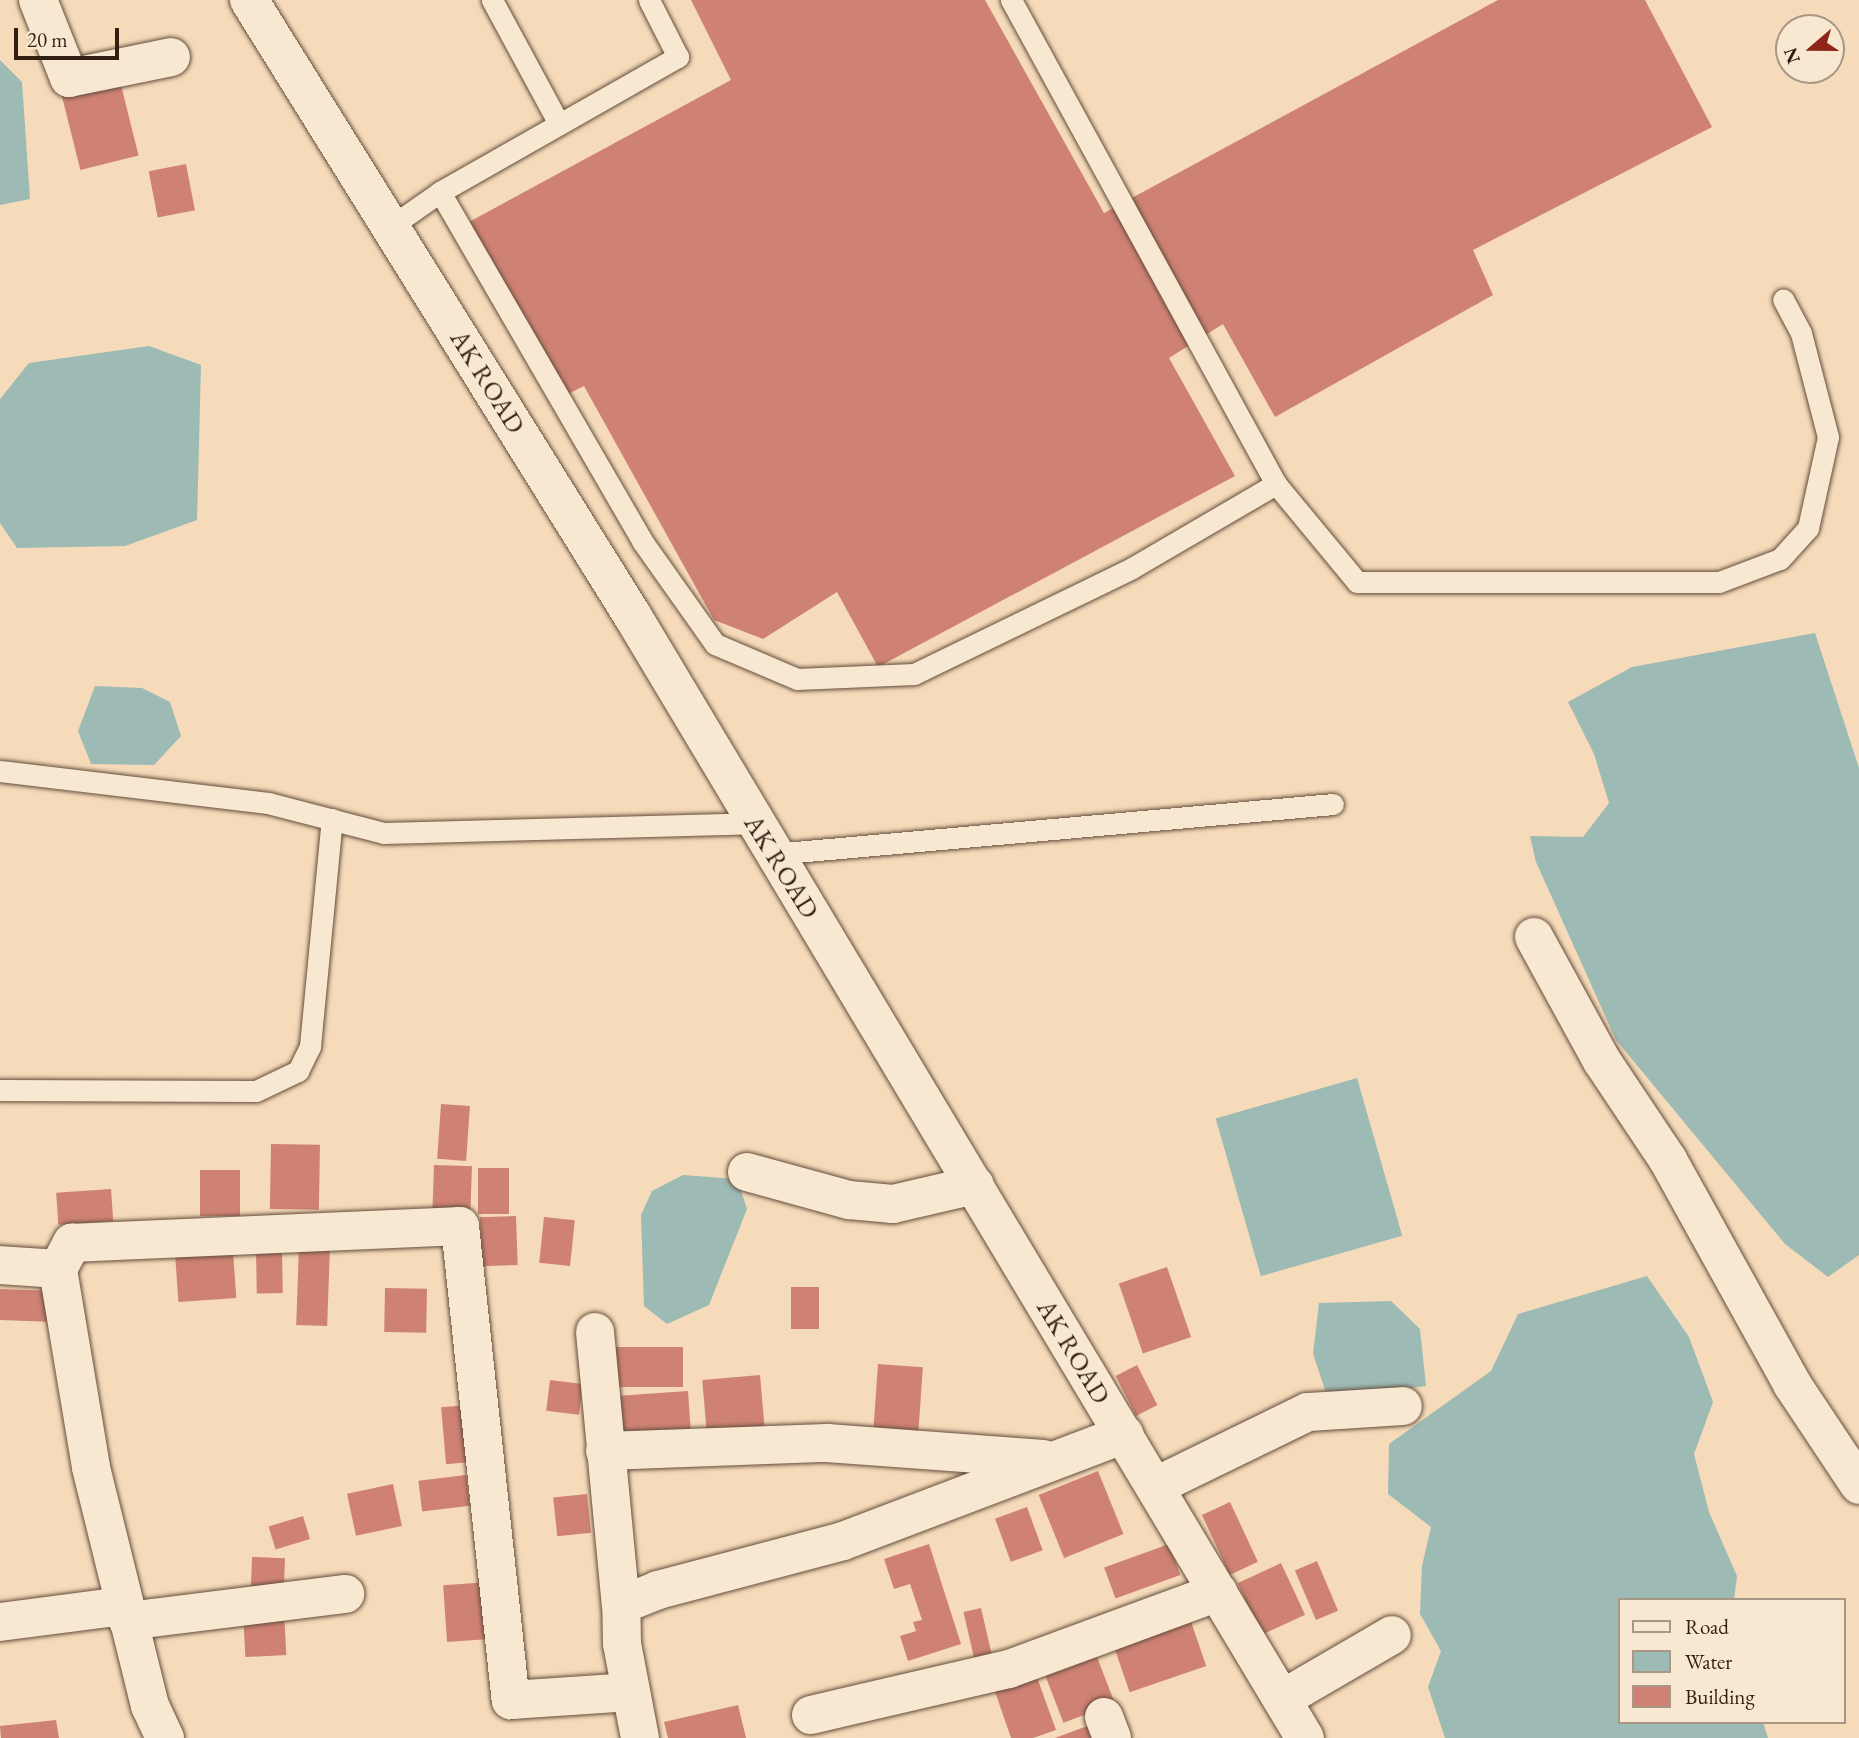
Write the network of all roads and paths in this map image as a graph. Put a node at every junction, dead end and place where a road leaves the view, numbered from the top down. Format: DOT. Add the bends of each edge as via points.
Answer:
graph roads {
  1 [pos="38,0"];
  2 [pos="249,0"];
  3 [pos="492,0"];
  4 [pos="649,0"];
  5 [pos="1011,0"];
  6 [pos="171,57"];
  7 [pos="559,124"];
  8 [pos="440,192"];
  9 [pos="390,227"];
  10 [pos="1783,299"];
  11 [pos="1276,485"];
  12 [pos="0,771"];
  13 [pos="1333,804"];
  14 [pos="332,819"];
  15 [pos="763,839"];
  16 [pos="1534,937"];
  17 [pos="0,1090"];
  18 [pos="747,1172"];
  19 [pos="975,1185"];
  20 [pos="0,1265"];
  21 [pos="58,1269"];
  22 [pos="595,1332"];
  23 [pos="1403,1406"];
  24 [pos="1124,1434"];
  25 [pos="605,1451"];
  26 [pos="1052,1460"];
  27 [pos="1859,1485"];
  28 [pos="1156,1486"];
  29 [pos="1218,1592"];
  30 [pos="345,1594"];
  31 [pos="621,1605"];
  32 [pos="126,1614"];
  33 [pos="0,1622"];
  34 [pos="1392,1635"];
  35 [pos="632,1692"];
  36 [pos="1282,1699"];
  37 [pos="811,1715"];
  38 [pos="165,1738"];
  39 [pos="640,1738"];
  40 [pos="1305,1738"];
  1 -- 6 [label="street" via="69,78"];
  2 -- 9 [label="street, AK ROAD"];
  3 -- 7 [label="lane"];
  4 -- 7 [label="lane" via="678,57"];
  5 -- 11 [label="lane"];
  7 -- 8 [label="lane"];
  8 -- 9 [label="lane"];
  8 -- 11 [label="lane" via="635,529 715,644 797,679 914,674 1132,568"];
  9 -- 15 [label="street, AK ROAD" via="632,615"];
  10 -- 11 [label="lane" via="1801,333 1828,437 1808,528 1780,559 1719,582 1357,582"];
  12 -- 14 [label="lane" via="268,803"];
  13 -- 15 [label="lane"];
  14 -- 15 [label="lane" via="384,833"];
  14 -- 17 [label="lane" via="310,1046 298,1071 256,1091"];
  15 -- 19 [label="street, AK ROAD"];
  16 -- 27 [label="street" via="1602,1061 1668,1160 1791,1384"];
  18 -- 19 [label="street" via="849,1200 893,1204"];
  19 -- 24 [label="street, AK ROAD" via="1092,1388"];
  20 -- 21 [label="street"];
  21 -- 32 [label="street" via="91,1467"];
  21 -- 35 [label="street" via="72,1243 460,1226 511,1700"];
  22 -- 25 [label="street"];
  23 -- 28 [label="street" via="1308,1412"];
  24 -- 26 [label="street"];
  24 -- 28 [label="street, AK ROAD"];
  25 -- 26 [label="street" via="827,1443"];
  25 -- 31 [label="street"];
  26 -- 31 [label="street" via="843,1541 658,1590"];
  28 -- 29 [label="street, AK ROAD"];
  29 -- 36 [label="street, AK ROAD"];
  29 -- 37 [label="street" via="1009,1669"];
  30 -- 32 [label="street"];
  31 -- 35 [label="street" via="622,1644"];
  32 -- 33 [label="street"];
  32 -- 38 [label="street" via="150,1706"];
  34 -- 36 [label="street"];
  35 -- 39 [label="street"];
  36 -- 40 [label="street, AK ROAD"];
}
